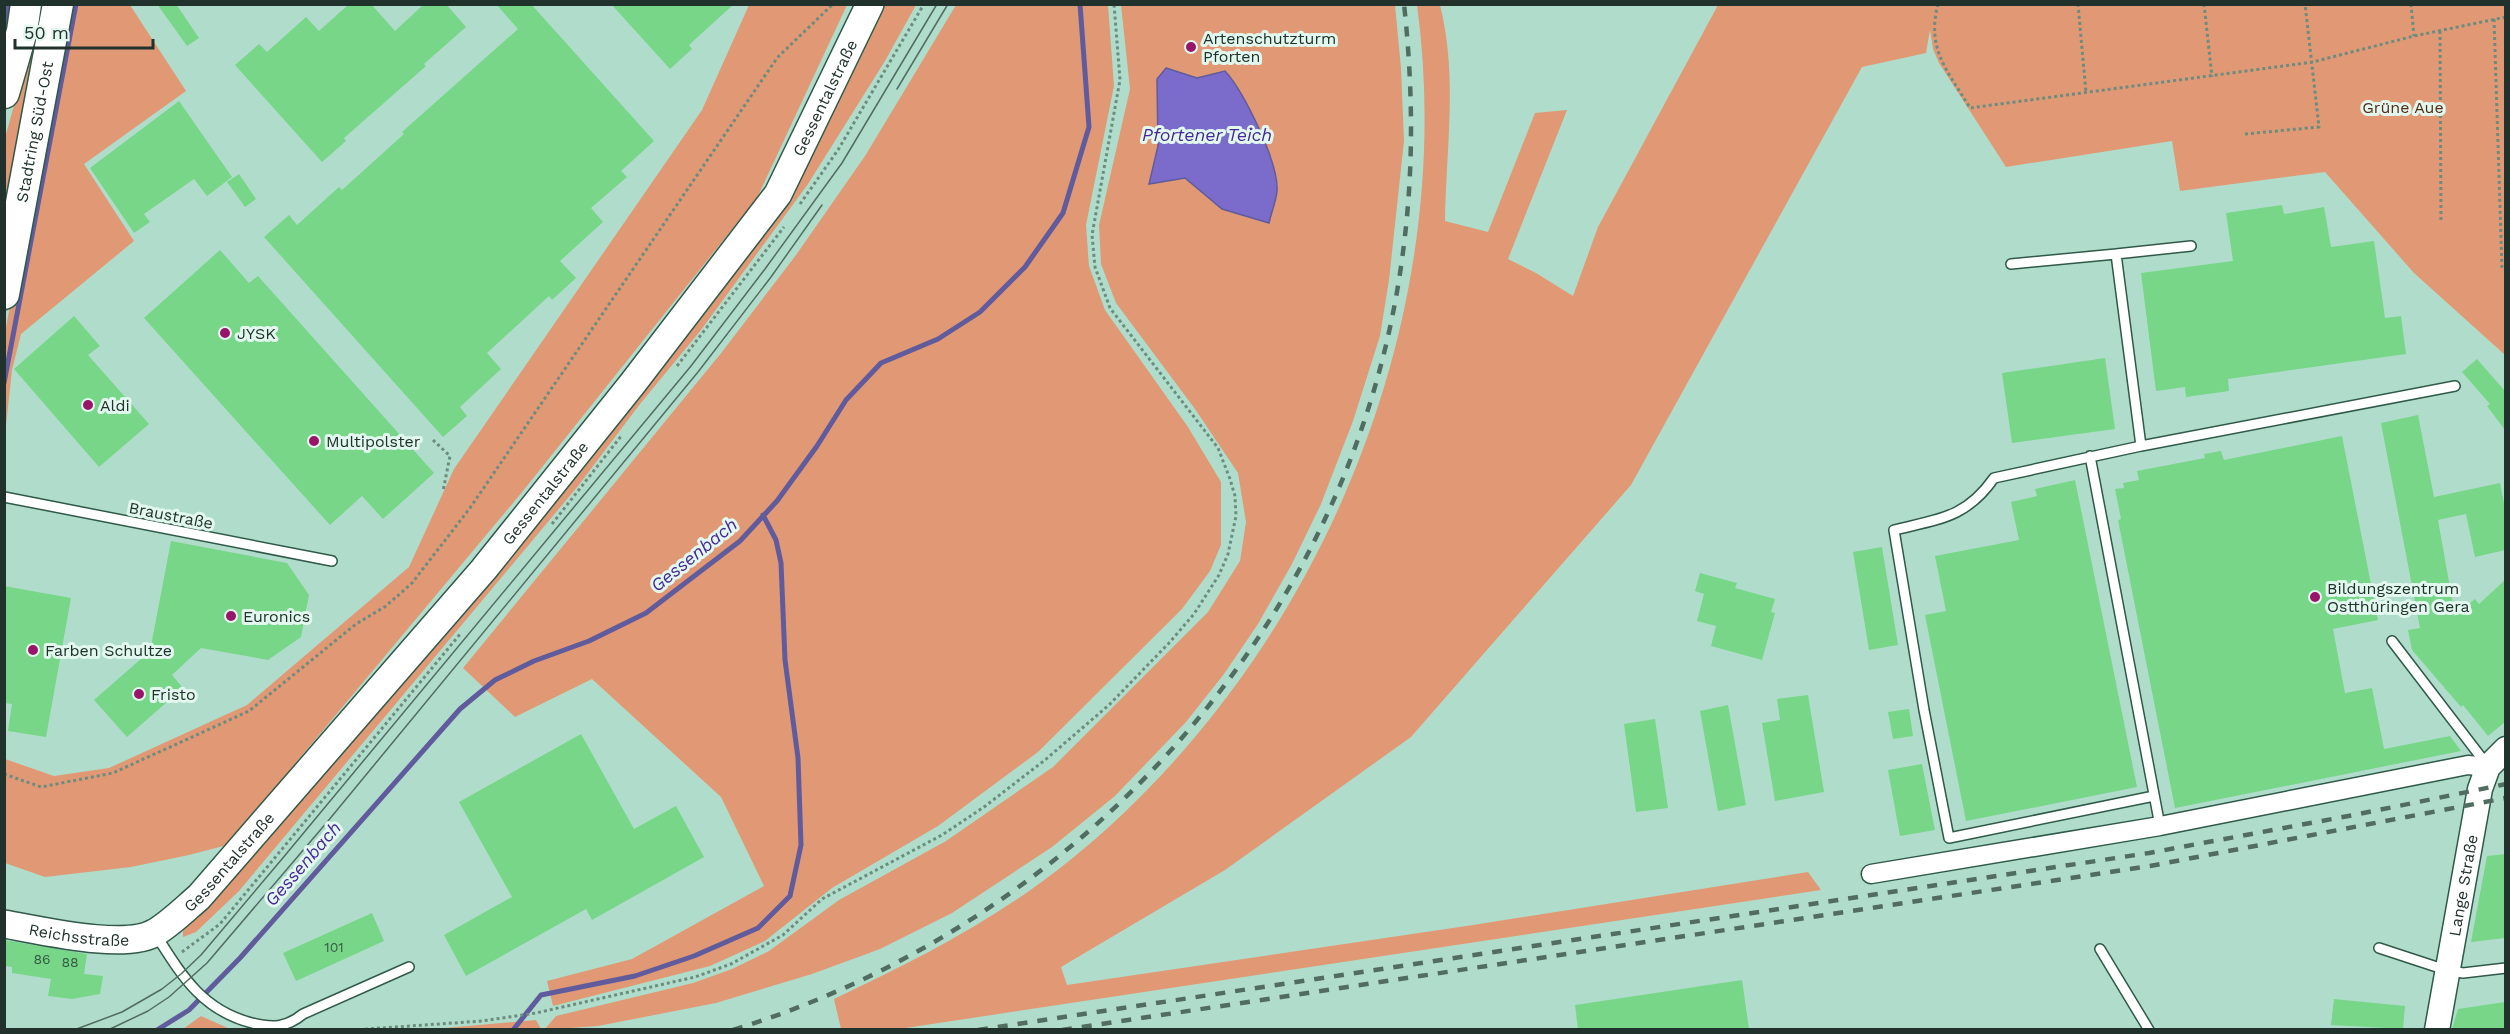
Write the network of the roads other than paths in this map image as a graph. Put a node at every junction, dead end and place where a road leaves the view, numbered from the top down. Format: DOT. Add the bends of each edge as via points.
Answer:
graph roads {
  1 [pos="26,4"];
  2 [pos="58,4"];
  3 [pos="870,4"];
  4 [pos="4,93"];
  5 [pos="2191,246"];
  6 [pos="2116,255"];
  7 [pos="2011,264"];
  8 [pos="4,294"];
  9 [pos="2455,386"];
  10 [pos="2141,446"];
  11 [pos="2090,456"];
  12 [pos="4,497"];
  13 [pos="332,561"];
  14 [pos="2392,641"];
  15 [pos="2505,749"];
  16 [pos="2488,767"];
  17 [pos="2154,796"];
  18 [pos="2160,826"];
  19 [pos="1871,874"];
  20 [pos="4,924"];
  21 [pos="154,933"];
  22 [pos="2379,948"];
  23 [pos="2100,949"];
  24 [pos="409,967"];
  25 [pos="2505,968"];
  26 [pos="2446,970"];
  27 [pos="2149,1029"];
  28 [pos="2437,1029"];
  1 -- 4 [label="main road, Stadtring Süd-Ost"];
  2 -- 8 [label="main road, Stadtring Süd-Ost"];
  3 -- 21 [label="main road, Gessentalstraße" via="778,194 633,383 484,569 199,897"];
  5 -- 6 [label="lane"];
  6 -- 7 [label="lane"];
  6 -- 10 [label="lane"];
  9 -- 10 [label="lane"];
  10 -- 11 [label="lane"];
  11 -- 17 [label="lane"];
  11 -- 17 [label="lane" via="1994,478 1967,507 1949,516 1894,530 1924,710 1949,838"];
  12 -- 13 [label="lane, Braustraße"];
  14 -- 16 [label="lane"];
  15 -- 16 [label="street, Lange Straße"];
  16 -- 18 [label="street" via="2468,765"];
  16 -- 26 [label="street, Lange Straße" via="2477,804"];
  17 -- 18 [label="lane"];
  18 -- 19 [label="street"];
  20 -- 21 [label="main road, Reichsstraße" via="94,938 127,939"];
  21 -- 24 [label="lane" via="191,988 215,1009 272,1028 292,1023 303,1014"];
  22 -- 26 [label="lane"];
  23 -- 27 [label="lane"];
  25 -- 26 [label="lane" via="2463,973"];
  26 -- 28 [label="street, Lange Straße"];
}
